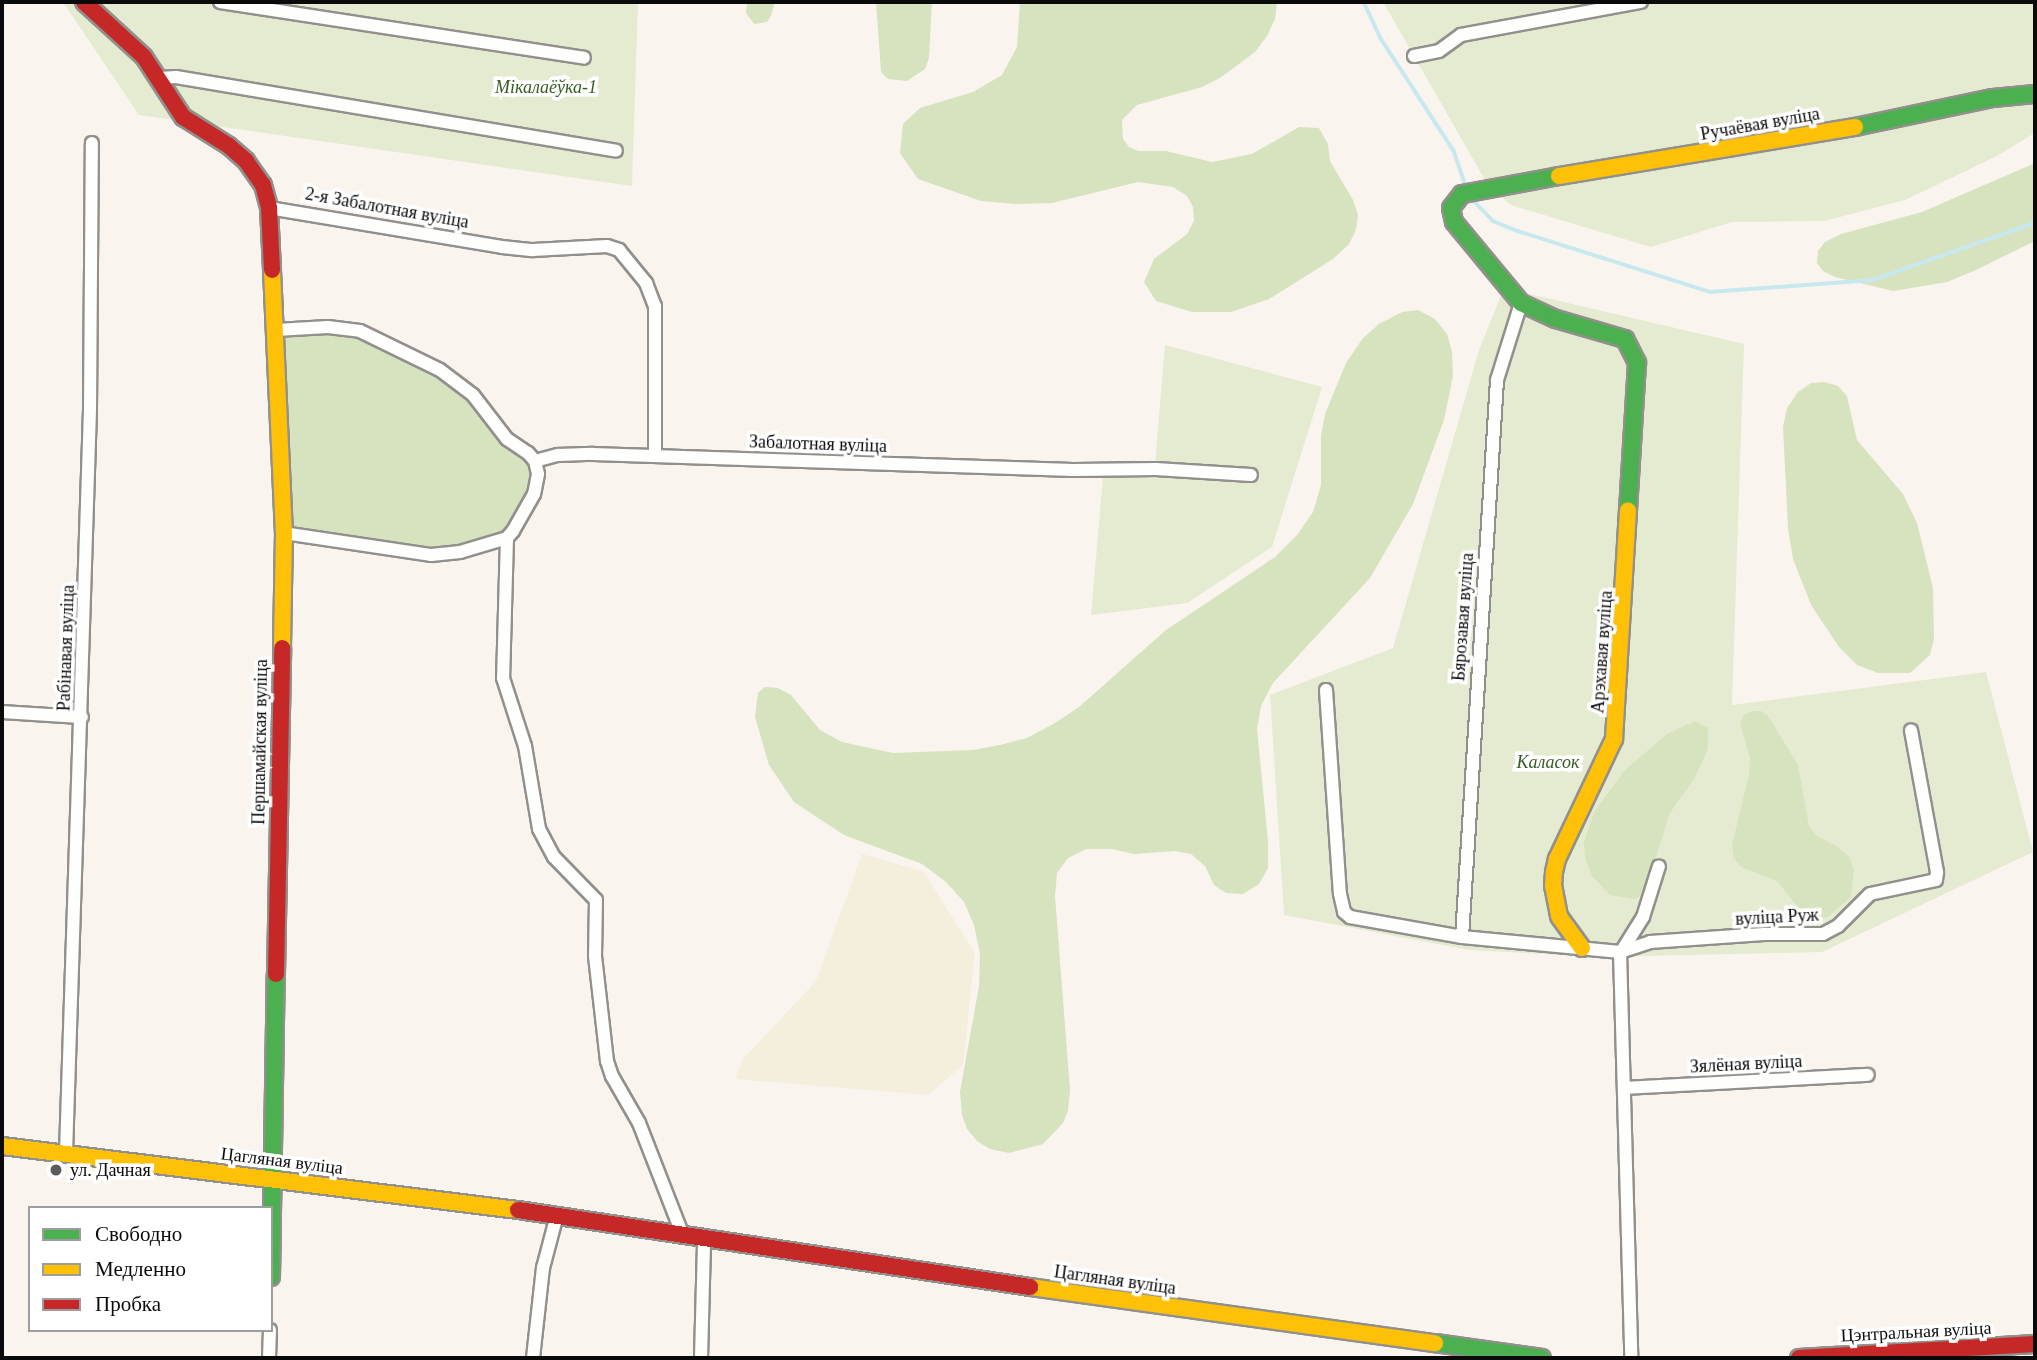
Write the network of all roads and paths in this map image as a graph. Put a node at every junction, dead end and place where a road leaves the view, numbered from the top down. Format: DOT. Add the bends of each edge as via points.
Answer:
graph roads {
  1 [pos="85,2"];
  2 [pos="220,2"];
  3 [pos="1641,2"];
  4 [pos="1414,56"];
  5 [pos="584,58"];
  6 [pos="159,78"];
  7 [pos="2035,94"];
  8 [pos="92,144"];
  9 [pos="616,151"];
  10 [pos="269,208"];
  11 [pos="1521,303"];
  12 [pos="276,330"];
  13 [pos="655,456"];
  14 [pos="535,461"];
  15 [pos="1251,475"];
  16 [pos="284,533"];
  17 [pos="507,538"];
  18 [pos="1326,690"];
  19 [pos="2,712"];
  20 [pos="82,717"];
  21 [pos="1911,730"];
  22 [pos="1659,866"];
  23 [pos="1462,937"];
  24 [pos="1582,948"];
  25 [pos="1620,952"];
  26 [pos="1868,1075"];
  27 [pos="1625,1088"];
  28 [pos="2,1146"];
  29 [pos="66,1153"];
  30 [pos="274,1179"];
  31 [pos="273,1212"];
  32 [pos="557,1215"];
  33 [pos="683,1236"];
  34 [pos="704,1240"];
  35 [pos="270,1332"];
  36 [pos="2035,1344"];
  37 [pos="269,1358"];
  38 [pos="533,1358"];
  39 [pos="701,1358"];
  40 [pos="1542,1358"];
  41 [pos="1631,1358"];
  42 [pos="1799,1358"];
  1 -- 6 [label="street" via="136,48"];
  2 -- 5 [label="street"];
  3 -- 4 [label="street" via="1461,35 1439,51"];
  6 -- 9 [label="street" via="171,76"];
  6 -- 10 [label="street" via="183,117 246,161 263,185"];
  7 -- 11 [label="street, Ручаёвая вуліца" via="1467,192 1451,208 1454,222"];
  8 -- 20 [label="street, Рабінавая вуліца"];
  10 -- 12 [label="street, Першамайская вуліца"];
  10 -- 13 [label="street, 2-я Забалотная вуліца" via="502,247 607,246 620,250 652,293 657,328"];
  11 -- 23 [label="street, Бярозавая вуліца" via="1497,380"];
  11 -- 24 [label="street, Арэхавая вуліца" via="1556,319 1625,339 1637,373 1616,727 1611,750 1553,872 1559,916"];
  12 -- 14 [label="street" via="346,328 395,346 463,387 507,439"];
  12 -- 16 [label="street, Першамайская вуліца"];
  13 -- 14 [label="street, Забалотная вуліца" via="567,454"];
  13 -- 15 [label="street, Забалотная вуліца"];
  14 -- 17 [label="street" via="534,494"];
  16 -- 17 [label="street" via="431,555"];
  16 -- 30 [label="street, Першамайская вуліца"];
  17 -- 33 [label="street" via="503,678 525,746 539,830 554,857 596,900 595,956 602,1031 612,1076 639,1123"];
  18 -- 23 [label="street" via="1344,912 1358,920"];
  19 -- 20 [label="street"];
  20 -- 29 [label="street, Рабінавая вуліца"];
  21 -- 25 [label="street, вуліца Руж" via="1936,880 1870,894 1838,926 1823,934 1650,942"];
  22 -- 25 [label="street" via="1643,917"];
  23 -- 24 [label="street"];
  24 -- 25 [label="street"];
  25 -- 27 [label="street"];
  26 -- 27 [label="street, Зялёная вуліца"];
  27 -- 41 [label="street"];
  28 -- 29 [label="street, Цагляная вуліца"];
  29 -- 30 [label="street, Цагляная вуліца"];
  30 -- 31 [label="street, Першамайская вуліца"];
  30 -- 32 [label="street, Цагляная вуліца"];
  32 -- 33 [label="street, Цагляная вуліца"];
  32 -- 38 [label="street" via="543,1268"];
  33 -- 34 [label="street, Цагляная вуліца"];
  34 -- 39 [label="street"];
  34 -- 40 [label="street, Цагляная вуліца"];
  35 -- 37 [label="street"];
  36 -- 42 [label="street, Цэнтральная вуліца"];
}
